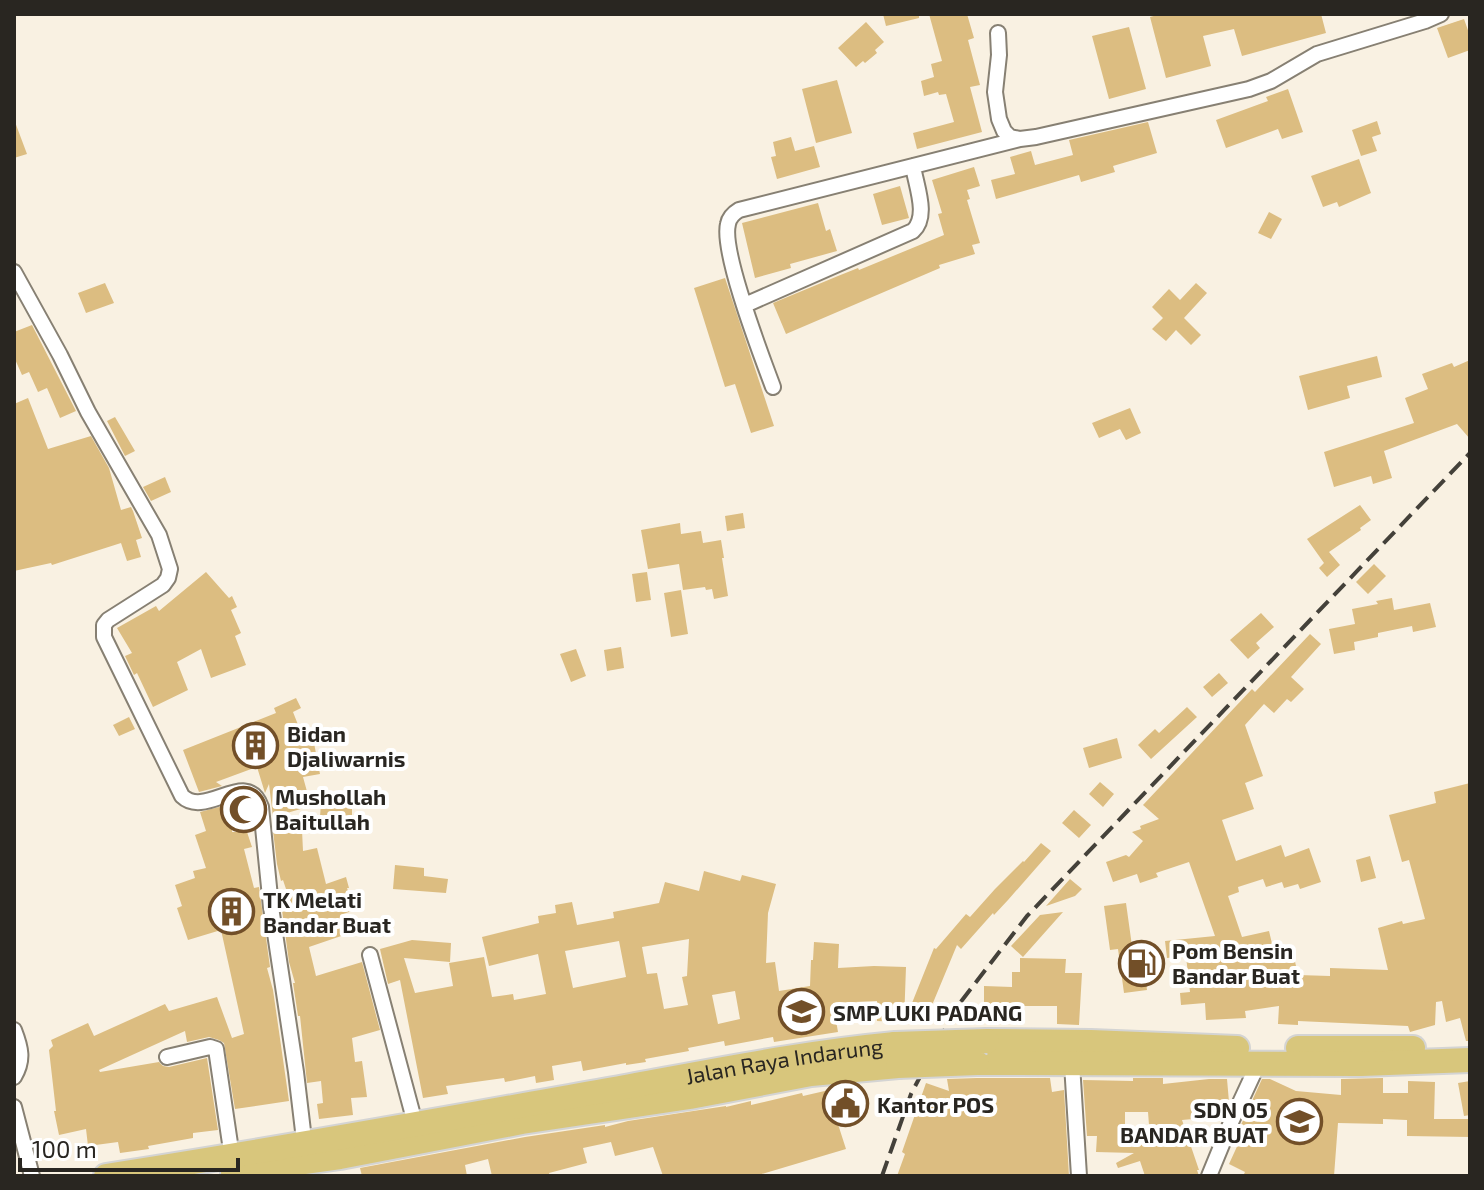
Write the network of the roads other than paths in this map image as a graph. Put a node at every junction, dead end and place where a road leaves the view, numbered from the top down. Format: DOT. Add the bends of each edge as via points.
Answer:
graph roads {
  1 [pos="1441,14"];
  2 [pos="998,33"];
  3 [pos="1020,139"];
  4 [pos="913,166"];
  5 [pos="14,272"];
  6 [pos="745,305"];
  7 [pos="773,387"];
  8 [pos="370,955"];
  9 [pos="14,1030"];
  10 [pos="1470,1043"];
  11 [pos="1057,1056"];
  12 [pos="167,1057"];
  13 [pos="1470,1060"];
  14 [pos="1258,1064"];
  15 [pos="14,1077"];
  16 [pos="620,1098"];
  17 [pos="14,1107"];
  18 [pos="415,1123"];
  19 [pos="324,1156"];
  20 [pos="232,1157"];
  21 [pos="32,1176"];
  22 [pos="106,1176"];
  23 [pos="208,1176"];
  24 [pos="1079,1176"];
  25 [pos="1209,1176"];
  1 -- 3 [label="street" via="1317,54 1249,89"];
  2 -- 3 [label="street" via="997,106 1004,131"];
  3 -- 4 [label="street"];
  4 -- 6 [label="street" via="921,216 913,231"];
  4 -- 6 [label="street" via="734,213 727,227 729,246"];
  5 -- 19 [label="street" via="159,535 170,569 163,585 108,620 104,637 182,796 197,803 250,791 261,807 296,1072"];
  6 -- 7 [label="street"];
  8 -- 18 [label="street"];
  9 -- 15 [label="street" via="22,1056"];
  10 -- 11 [label="highway, Jalan Raya Indarung"];
  11 -- 14 [label="highway, Jalan Raya Indarung"];
  11 -- 16 [label="highway, Jalan Raya Indarung, bridge" via="897,1055 690,1097"];
  11 -- 24 [label="street"];
  12 -- 20 [label="street" via="216,1049"];
  13 -- 14 [label="highway, Jalan Raya Indarung"];
  14 -- 25 [label="street"];
  16 -- 18 [label="highway, Jalan Raya Indarung"];
  16 -- 19 [label="highway, Jalan Raya Indarung" via="522,1122"];
  17 -- 21 [label="street"];
  18 -- 19 [label="highway, Jalan Raya Indarung"];
  19 -- 20 [label="highway, Jalan Raya Indarung"];
  19 -- 23 [label="highway, Jalan Raya Indarung"];
  20 -- 22 [label="highway, Jalan Raya Indarung"];
}
